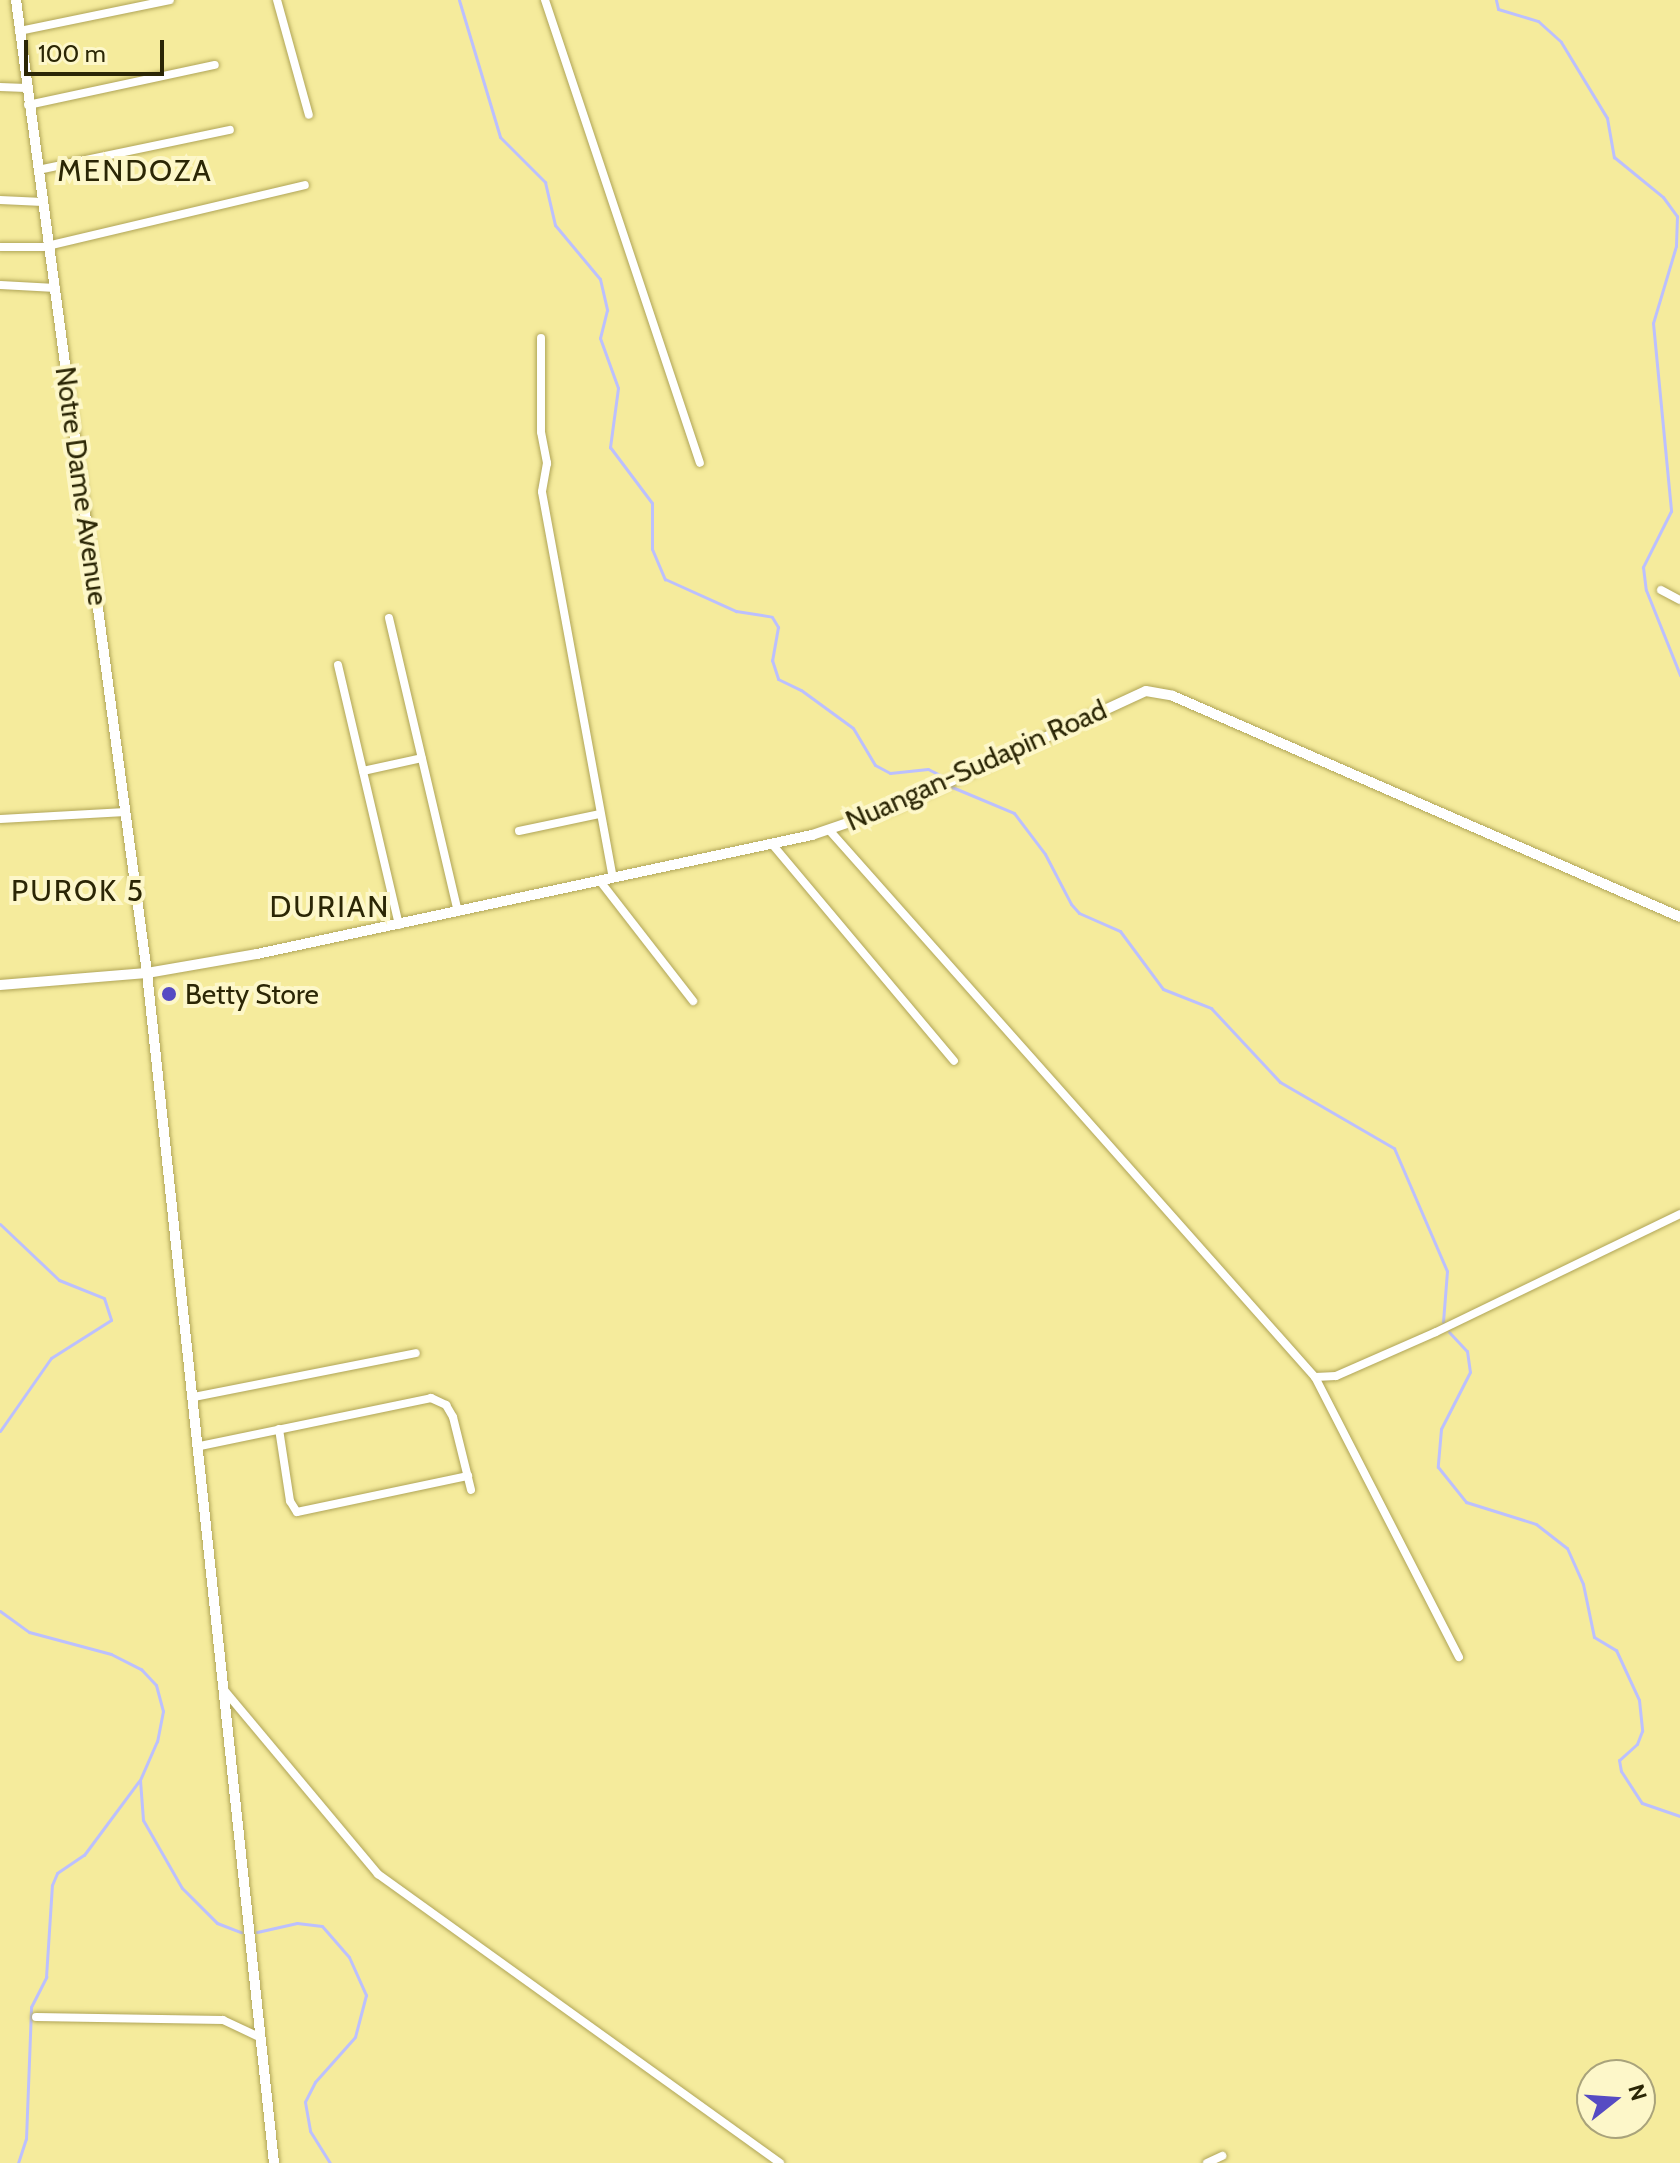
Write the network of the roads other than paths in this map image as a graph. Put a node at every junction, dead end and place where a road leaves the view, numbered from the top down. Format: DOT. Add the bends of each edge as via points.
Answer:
graph roads {
  1 [pos="16,0"];
  2 [pos="170,0"];
  3 [pos="277,0"];
  4 [pos="545,0"];
  5 [pos="19,31"];
  6 [pos="215,65"];
  7 [pos="0,87"];
  8 [pos="26,88"];
  9 [pos="28,105"];
  10 [pos="309,115"];
  11 [pos="230,130"];
  12 [pos="38,170"];
  13 [pos="305,185"];
  14 [pos="0,200"];
  15 [pos="43,202"];
  16 [pos="50,245"];
  17 [pos="0,247"];
  18 [pos="0,285"];
  19 [pos="56,288"];
  20 [pos="541,338"];
  21 [pos="700,463"];
  22 [pos="1661,590"];
  23 [pos="1680,600"];
  24 [pos="389,618"];
  25 [pos="338,665"];
  26 [pos="422,758"];
  27 [pos="363,771"];
  28 [pos="126,812"];
  29 [pos="600,814"];
  30 [pos="0,819"];
  31 [pos="519,831"];
  32 [pos="830,831"];
  33 [pos="772,844"];
  34 [pos="613,878"];
  35 [pos="600,881"];
  36 [pos="458,912"];
  37 [pos="1680,917"];
  38 [pos="399,925"];
  39 [pos="147,973"];
  40 [pos="0,985"];
  41 [pos="693,1001"];
  42 [pos="954,1061"];
  43 [pos="1680,1214"];
  44 [pos="416,1353"];
  45 [pos="1315,1377"];
  46 [pos="194,1397"];
  47 [pos="279,1429"];
  48 [pos="200,1446"];
  49 [pos="468,1476"];
  50 [pos="471,1490"];
  51 [pos="1459,1657"];
  52 [pos="224,1690"];
  53 [pos="36,2017"];
  54 [pos="261,2038"];
  55 [pos="1222,2156"];
  56 [pos="274,2163"];
  57 [pos="780,2163"];
  58 [pos="1207,2163"];
  1 -- 5 [label="street, Notre Dame Avenue"];
  2 -- 5 [label="street"];
  3 -- 10 [label="street"];
  4 -- 21 [label="street"];
  5 -- 8 [label="street, Notre Dame Avenue"];
  6 -- 9 [label="street"];
  7 -- 8 [label="street"];
  8 -- 9 [label="street, Notre Dame Avenue"];
  9 -- 12 [label="street, Notre Dame Avenue"];
  11 -- 12 [label="street"];
  12 -- 15 [label="street, Notre Dame Avenue"];
  13 -- 16 [label="street"];
  14 -- 15 [label="street"];
  15 -- 16 [label="street, Notre Dame Avenue"];
  16 -- 17 [label="street"];
  16 -- 19 [label="street, Notre Dame Avenue"];
  18 -- 19 [label="street"];
  19 -- 28 [label="street, Notre Dame Avenue"];
  20 -- 29 [label="street" via="541,432 547,463 542,492"];
  22 -- 23 [label="street"];
  24 -- 26 [label="street"];
  25 -- 27 [label="street"];
  26 -- 27 [label="street"];
  26 -- 36 [label="street"];
  27 -- 38 [label="street"];
  28 -- 30 [label="street"];
  28 -- 39 [label="street, Notre Dame Avenue"];
  29 -- 31 [label="street"];
  29 -- 34 [label="street"];
  32 -- 33 [label="street, Nuangan-Sudapin Road"];
  32 -- 37 [label="street, Nuangan-Sudapin Road" via="897,806 1122,699 1159,691"];
  32 -- 45 [label="street"];
  33 -- 34 [label="street, Nuangan-Sudapin Road"];
  33 -- 42 [label="street"];
  34 -- 35 [label="street, Nuangan-Sudapin Road"];
  35 -- 36 [label="street, Nuangan-Sudapin Road"];
  35 -- 41 [label="street"];
  36 -- 38 [label="street, Nuangan-Sudapin Road"];
  38 -- 39 [label="street, Nuangan-Sudapin Road"];
  39 -- 40 [label="street, Nuangan-Sudapin Road"];
  39 -- 46 [label="street, Notre Dame Avenue"];
  43 -- 45 [label="street" via="1436,1332 1336,1376"];
  44 -- 46 [label="street"];
  45 -- 51 [label="street"];
  46 -- 48 [label="street, Notre Dame Avenue"];
  47 -- 48 [label="street"];
  47 -- 49 [label="street" via="431,1398 446,1405 453,1417"];
  47 -- 49 [label="street" via="290,1501 297,1512"];
  48 -- 52 [label="street, Notre Dame Avenue"];
  49 -- 50 [label="street"];
  52 -- 54 [label="street, Notre Dame Avenue"];
  52 -- 57 [label="street" via="378,1874"];
  53 -- 54 [label="street" via="223,2020"];
  54 -- 56 [label="street, Notre Dame Avenue"];
  55 -- 58 [label="street"];
}
